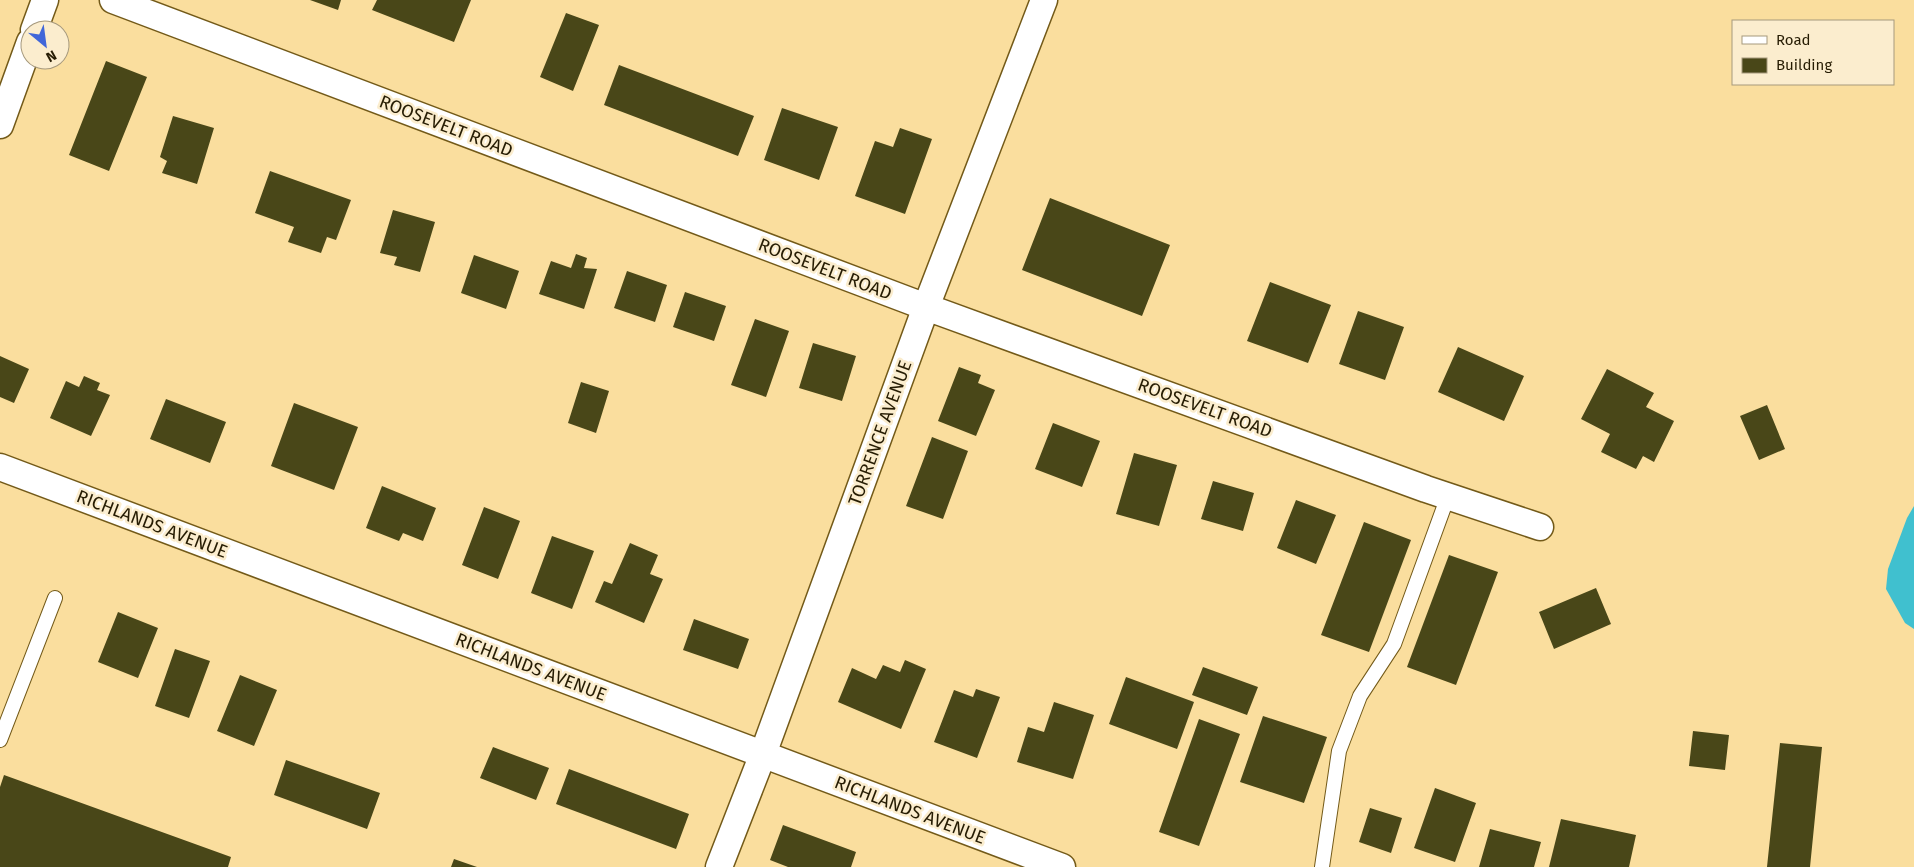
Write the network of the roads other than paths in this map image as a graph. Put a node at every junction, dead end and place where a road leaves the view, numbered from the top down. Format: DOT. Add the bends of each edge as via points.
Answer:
graph roads {
  1 [pos="45,0"];
  2 [pos="113,0"];
  3 [pos="1044,0"];
  4 [pos="38,20"];
  5 [pos="20,70"];
  6 [pos="0,126"];
  7 [pos="926,307"];
  8 [pos="0,467"];
  9 [pos="1448,496"];
  10 [pos="1540,527"];
  11 [pos="55,598"];
  12 [pos="0,740"];
  13 [pos="763,754"];
  14 [pos="719,867"];
  15 [pos="1062,867"];
  16 [pos="1322,867"];
  1 -- 4 [label="street"];
  2 -- 7 [label="street, ROOSEVELT ROAD"];
  3 -- 7 [label="street, TORRENCE AVENUE"];
  5 -- 6 [label="street"];
  7 -- 9 [label="street, ROOSEVELT ROAD"];
  7 -- 13 [label="street, TORRENCE AVENUE"];
  8 -- 13 [label="street, RICHLANDS AVENUE"];
  9 -- 10 [label="street, ROOSEVELT ROAD"];
  9 -- 16 [label="lane" via="1394,644 1360,696 1339,752"];
  11 -- 12 [label="lane"];
  13 -- 14 [label="street, TORRENCE AVENUE"];
  13 -- 15 [label="street, RICHLANDS AVENUE"];
}
